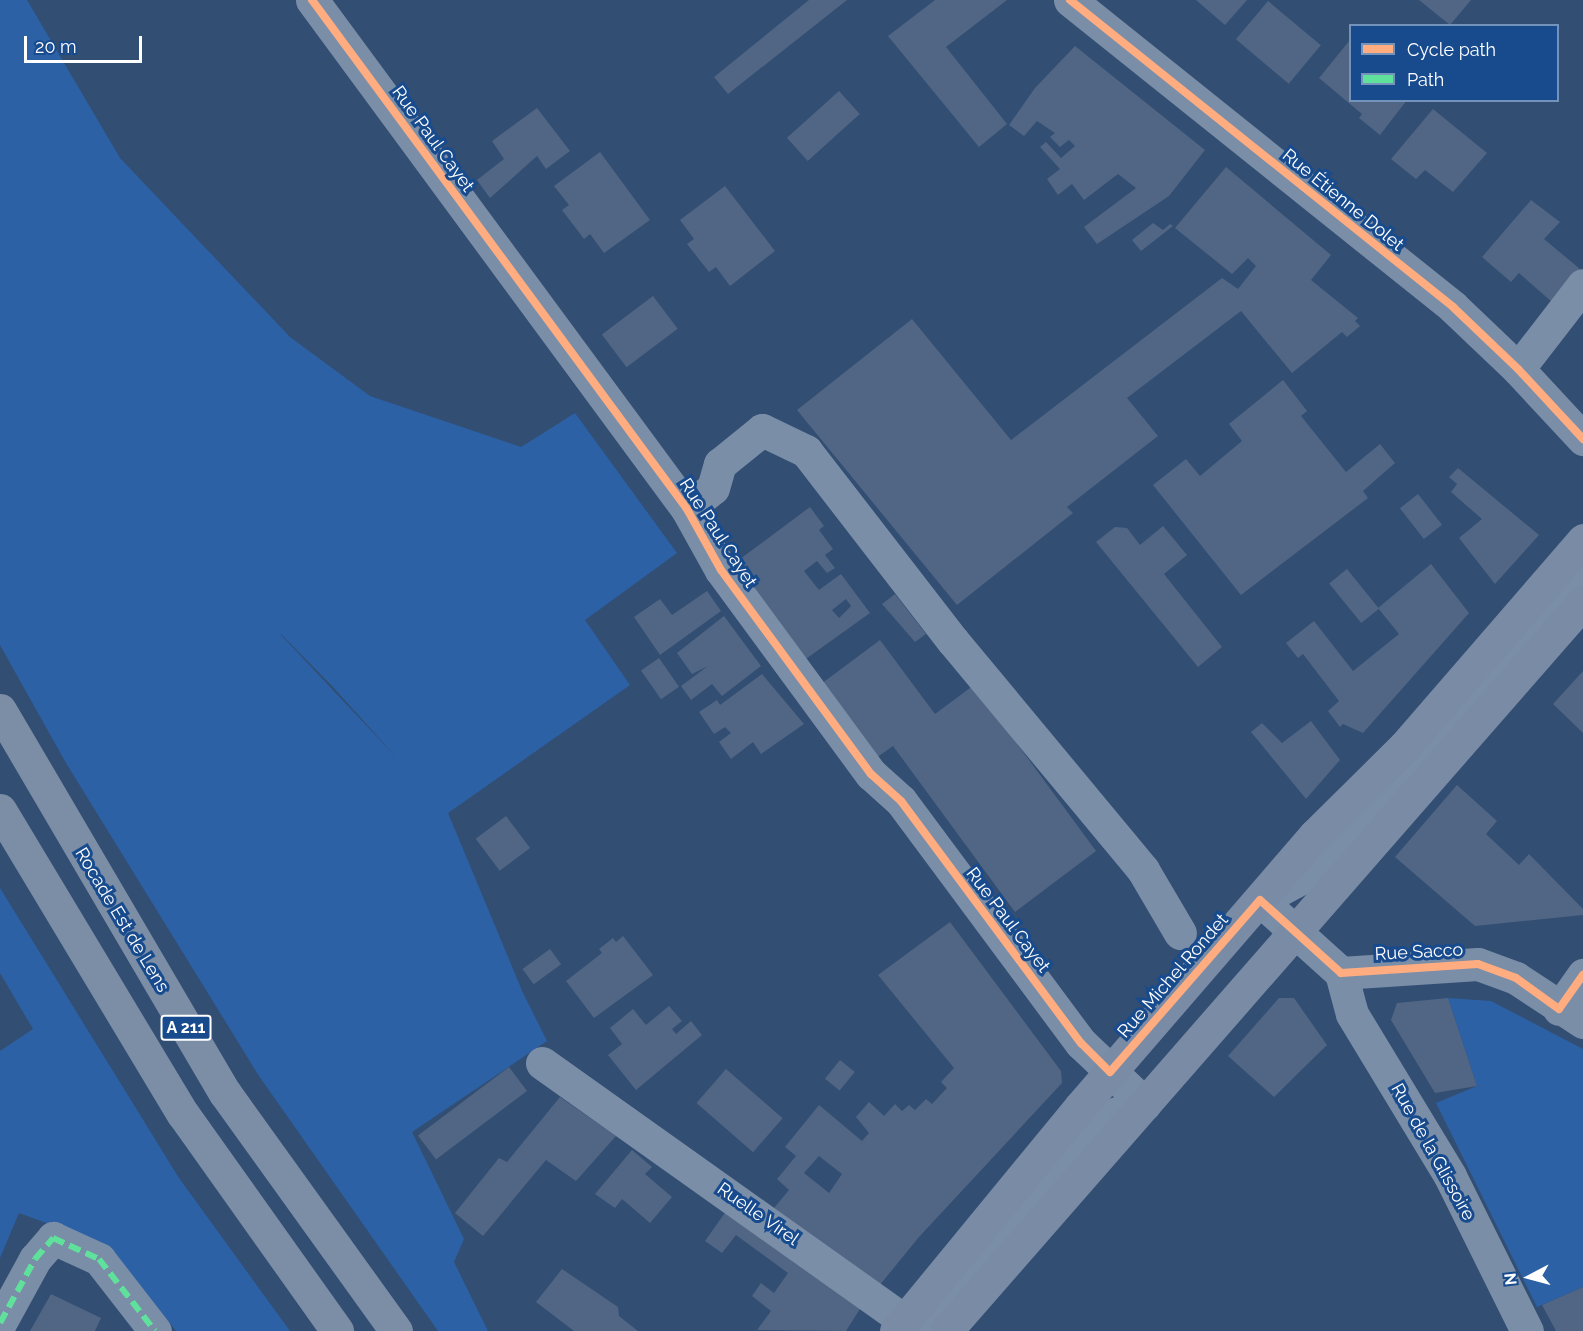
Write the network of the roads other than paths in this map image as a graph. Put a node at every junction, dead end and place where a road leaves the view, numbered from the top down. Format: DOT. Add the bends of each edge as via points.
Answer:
graph roads {
  1 [pos="312,0"];
  2 [pos="1070,0"];
  3 [pos="1583,285"];
  4 [pos="1518,369"];
  5 [pos="1583,439"];
  6 [pos="687,509"];
  7 [pos="1583,540"];
  8 [pos="1583,574"];
  9 [pos="1583,602"];
  10 [pos="0,710"];
  11 [pos="0,810"];
  12 [pos="1260,900"];
  13 [pos="1297,931"];
  14 [pos="1180,933"];
  15 [pos="1341,973"];
  16 [pos="1583,975"];
  17 [pos="1571,1015"];
  18 [pos="542,1063"];
  19 [pos="1110,1072"];
  20 [pos="1145,1104"];
  21 [pos="0,1323"];
  22 [pos="911,1327"];
  23 [pos="155,1331"];
  24 [pos="337,1331"];
  25 [pos="396,1331"];
  26 [pos="946,1331"];
  27 [pos="1527,1331"];
  1 -- 6 [label="street, Rue Paul Cayet"];
  2 -- 4 [label="street, Rue Étienne Dolet" via="1453,307"];
  3 -- 4 [label="street"];
  4 -- 5 [label="street, Rue Étienne Dolet"];
  6 -- 14 [label="street" via="713,488 720,464 762,430 806,451 952,641 1143,870"];
  6 -- 19 [label="street, Rue Paul Cayet" via="721,570 871,774 901,801 1081,1043"];
  7 -- 12 [label="main road, Rue Michel Rondet" via="1404,747 1324,825"];
  8 -- 12 [label="street" via="1329,862"];
  9 -- 13 [label="main road"];
  10 -- 25 [label="highway, Rocade Est de Lens / A 211" via="225,1093"];
  11 -- 24 [label="highway, A 211" via="183,1114"];
  12 -- 13 [label="street"];
  12 -- 19 [label="main road, Rue Michel Rondet"];
  13 -- 15 [label="street"];
  13 -- 20 [label="main road"];
  15 -- 17 [label="street, Rue Sacco" via="1478,964 1516,978"];
  15 -- 27 [label="street, Rue de la Glissoire" via="1352,1014 1450,1176"];
  16 -- 17 [label="street"];
  18 -- 22 [label="street, Ruelle Virel"];
  19 -- 20 [label="street, Rue Paul Cayet"];
  19 -- 22 [label="main road, Rue Michel Rondet"];
  20 -- 22 [label="street" via="1095,1120 933,1320"];
  20 -- 26 [label="main road"];
  21 -- 23 [label="street" via="35,1259 53,1238 99,1258"];
}
